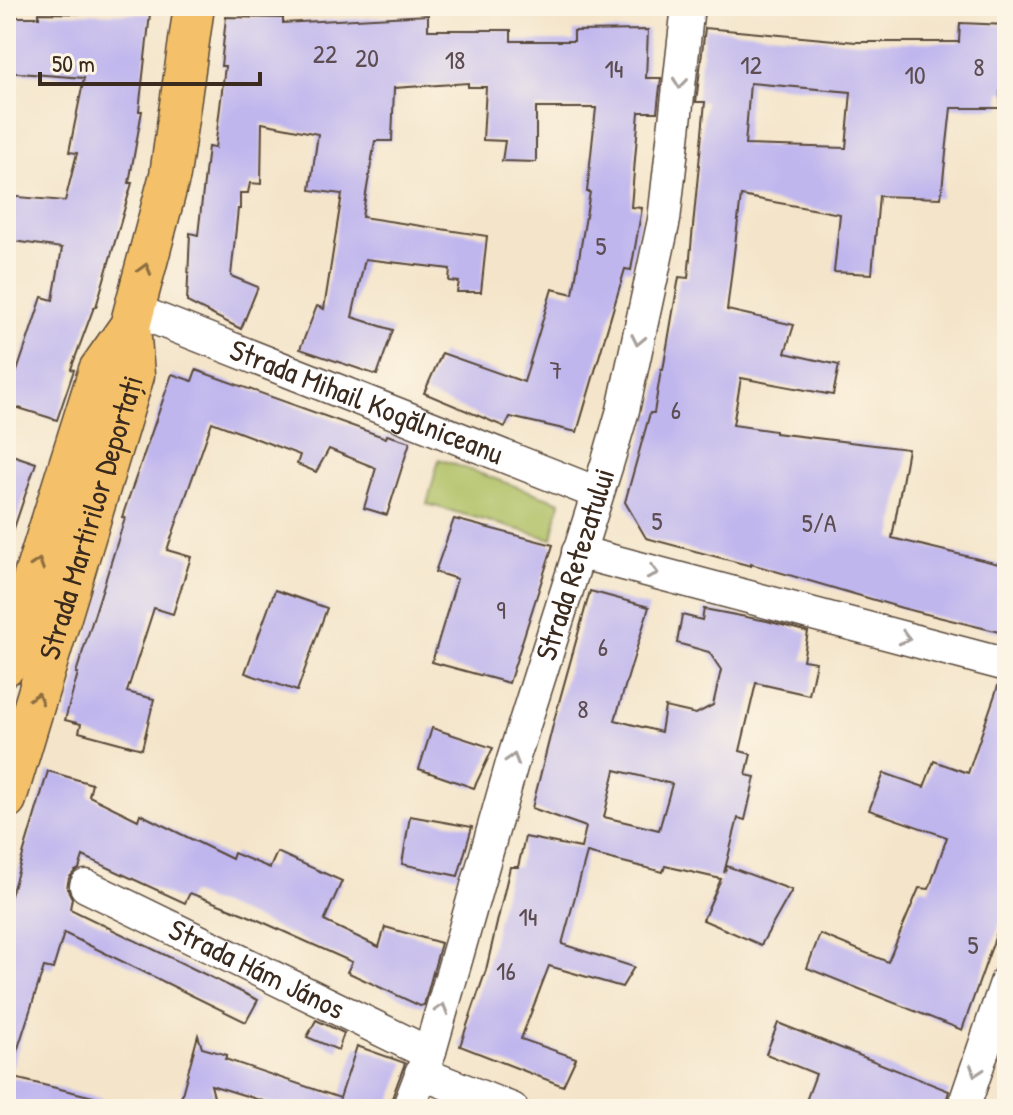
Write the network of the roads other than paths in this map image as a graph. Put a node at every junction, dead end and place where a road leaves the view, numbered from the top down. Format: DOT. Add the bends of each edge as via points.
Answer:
graph roads {
  1 [pos="194,6"];
  2 [pos="688,6"];
  3 [pos="132,318"];
  4 [pos="597,493"];
  5 [pos="578,552"];
  6 [pos="6,665"];
  7 [pos="1007,665"];
  8 [pos="6,799"];
  9 [pos="86,886"];
  10 [pos="1007,980"];
  11 [pos="426,1062"];
  12 [pos="408,1109"];
  13 [pos="512,1109"];
  14 [pos="963,1109"];
  3 -- 1 [label="main road, Strada Martirilor Deportați, one-way" via="170,175"];
  2 -- 4 [label="street, Strada Retezatului, one-way" via="664,220 623,410"];
  3 -- 4 [label="street, Strada Mihail Kogălniceanu"];
  6 -- 3 [label="main road, Strada Martirilor Deportați, one-way" via="99,370"];
  8 -- 3 [label="main road, Strada Martirilor Deportați, one-way" via="134,375"];
  4 -- 5 [label="street, Strada Retezatului"];
  5 -- 7 [label="street, one-way"];
  11 -- 5 [label="street, Strada Retezatului, one-way"];
  9 -- 11 [label="street, Strada Hám János" via="404,1041"];
  10 -- 14 [label="street, one-way"];
  11 -- 12 [label="street, Strada Retezatului"];
  11 -- 13 [label="street, Strada Hám János"];
}
